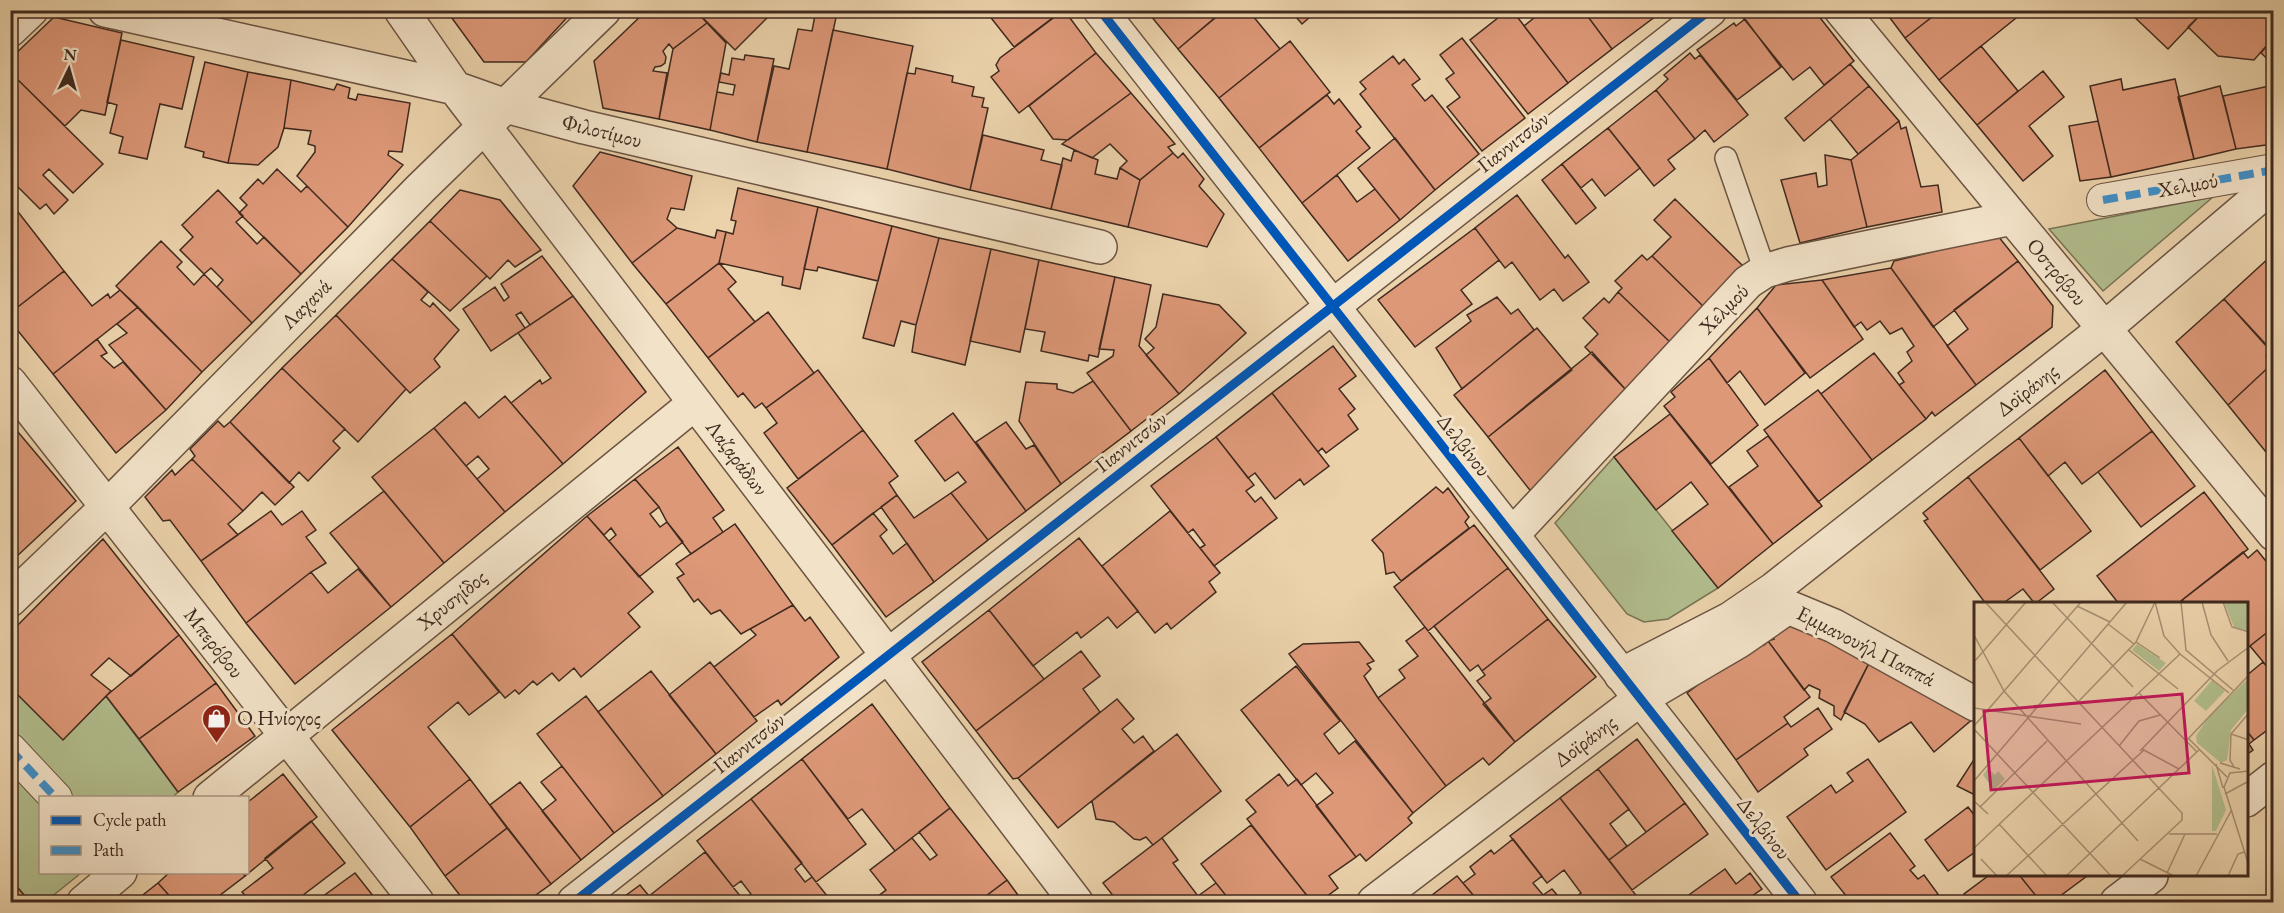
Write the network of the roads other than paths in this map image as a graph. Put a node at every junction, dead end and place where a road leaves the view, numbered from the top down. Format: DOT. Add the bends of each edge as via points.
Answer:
graph roads {
  1 [pos="31,10"];
  2 [pos="105,10"];
  3 [pos="401,10"];
  4 [pos="604,10"];
  5 [pos="1100,10"];
  6 [pos="1710,10"];
  7 [pos="1841,10"];
  8 [pos="10,30"];
  9 [pos="455,88"];
  10 [pos="495,116"];
  11 [pos="1726,158"];
  12 [pos="2274,170"];
  13 [pos="2274,184"];
  14 [pos="2103,200"];
  15 [pos="2012,218"];
  16 [pos="1100,247"];
  17 [pos="1765,270"];
  18 [pos="1333,307"];
  19 [pos="2104,329"];
  20 [pos="10,383"];
  21 [pos="695,403"];
  22 [pos="107,507"];
  23 [pos="2274,534"];
  24 [pos="1512,535"];
  25 [pos="1781,598"];
  26 [pos="10,600"];
  27 [pos="888,657"];
  28 [pos="1631,687"];
  29 [pos="1974,703"];
  30 [pos="285,734"];
  31 [pos="10,749"];
  32 [pos="2274,778"];
  33 [pos="54,796"];
  34 [pos="212,796"];
  35 [pos="2248,799"];
  36 [pos="119,874"];
  37 [pos="2150,877"];
  38 [pos="84,903"];
  39 [pos="417,903"];
  40 [pos="574,903"];
  41 [pos="1076,903"];
  42 [pos="1374,903"];
  43 [pos="1800,903"];
  44 [pos="2117,903"];
  1 -- 8 [label="street"];
  2 -- 9 [label="street"];
  3 -- 9 [label="street, Λαζαράδων"];
  4 -- 10 [label="street, Λαχανά"];
  5 -- 18 [label="street, Δελβίνου"];
  6 -- 18 [label="street, Γιαννιτσών"];
  7 -- 15 [label="street, Οστρόβου"];
  9 -- 10 [label="street, Λαζαράδων"];
  10 -- 16 [label="street, Φιλοτίμου" via="584,127"];
  10 -- 21 [label="street, Λαζαράδων"];
  10 -- 22 [label="street, Λαχανά"];
  11 -- 17 [label="lane"];
  12 -- 14 [label="street, Χελμού"];
  13 -- 19 [label="street, Δοϊράνης"];
  15 -- 17 [label="street, Χελμού"];
  15 -- 19 [label="street, Οστρόβου"];
  17 -- 24 [label="street, Χελμού" via="1748,282"];
  18 -- 24 [label="street, Δελβίνου"];
  18 -- 27 [label="street, Γιαννιτσών"];
  19 -- 23 [label="street, Οστρόβου"];
  19 -- 25 [label="street, Δοϊράνης"];
  20 -- 22 [label="street, Μπερόβου"];
  21 -- 27 [label="street, Λαζαράδων"];
  21 -- 30 [label="street, Χρυσηίδος"];
  22 -- 26 [label="street, Λαχανά"];
  22 -- 30 [label="street, Μπερόβου"];
  24 -- 28 [label="street, Δελβίνου"];
  25 -- 28 [label="street, Δοϊράνης" via="1739,641"];
  25 -- 29 [label="street, Εμμανουήλ Παππά"];
  27 -- 40 [label="street, Γιαννιτσών"];
  27 -- 41 [label="street, Λαζαράδων"];
  28 -- 42 [label="street, Δοϊράνης"];
  28 -- 43 [label="street, Δελβίνου"];
  30 -- 34 [label="street, Χρυσηίδος"];
  30 -- 39 [label="street, Μπερόβου"];
  31 -- 33 [label="street"];
  32 -- 35 [label="street"];
  36 -- 38 [label="street"];
  37 -- 44 [label="street"];
}
